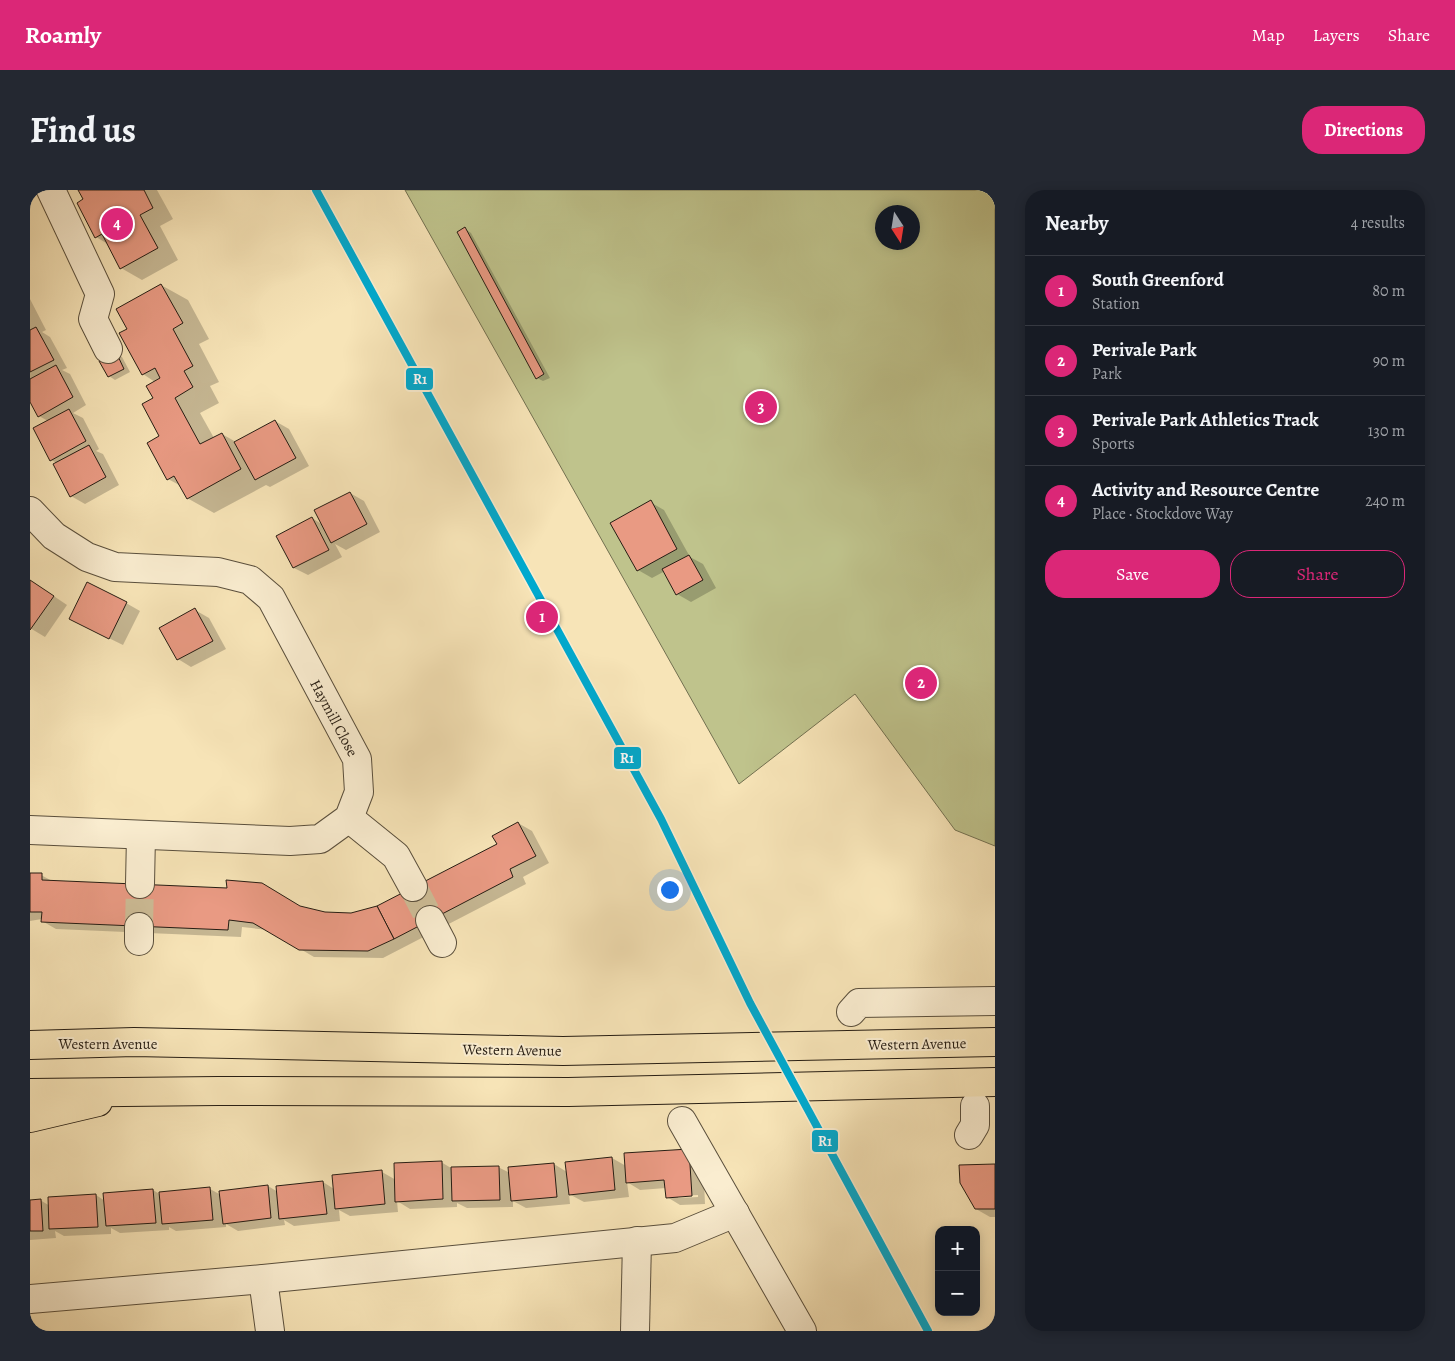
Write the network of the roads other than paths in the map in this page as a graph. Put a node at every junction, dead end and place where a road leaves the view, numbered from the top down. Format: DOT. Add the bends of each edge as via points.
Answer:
graph roads {
  1 [pos="51,190"];
  2 [pos="108,349"];
  3 [pos="30,511"];
  4 [pos="349,818"];
  5 [pos="30,830"];
  6 [pos="140,835"];
  7 [pos="140,884"];
  8 [pos="413,887"];
  9 [pos="995,1001"];
  10 [pos="851,1012"];
  11 [pos="30,1034"];
  12 [pos="134,1042"];
  13 [pos="995,1042"];
  14 [pos="30,1044"];
  15 [pos="995,1082"];
  16 [pos="143,1091"];
  17 [pos="30,1093"];
  18 [pos="30,1118"];
  19 [pos="682,1121"];
  20 [pos="735,1213"];
  21 [pos="637,1241"];
  22 [pos="263,1279"];
  23 [pos="30,1299"];
  24 [pos="270,1331"];
  25 [pos="635,1331"];
  26 [pos="802,1331"];
  1 -- 2 [label="street" via="100,294 93,318"];
  3 -- 4 [label="street, Haymill Close" via="54,536 87,557 115,567 218,572 250,580 271,598 357,759 360,792"];
  4 -- 6 [label="street" via="320,839"];
  4 -- 8 [label="street" via="396,856"];
  5 -- 6 [label="street"];
  6 -- 7 [label="street"];
  9 -- 10 [label="street" via="859,1003"];
  11 -- 12 [label="highway"];
  12 -- 13 [label="highway, Western Avenue" via="563,1051"];
  12 -- 14 [label="highway, Western Avenue"];
  15 -- 16 [label="highway" via="568,1092"];
  16 -- 17 [label="highway"];
  16 -- 18 [label="highway"];
  19 -- 20 [label="street"];
  20 -- 21 [label="street" via="675,1238"];
  20 -- 26 [label="street"];
  21 -- 22 [label="street"];
  21 -- 25 [label="street"];
  22 -- 23 [label="street"];
  22 -- 24 [label="street"];
}
